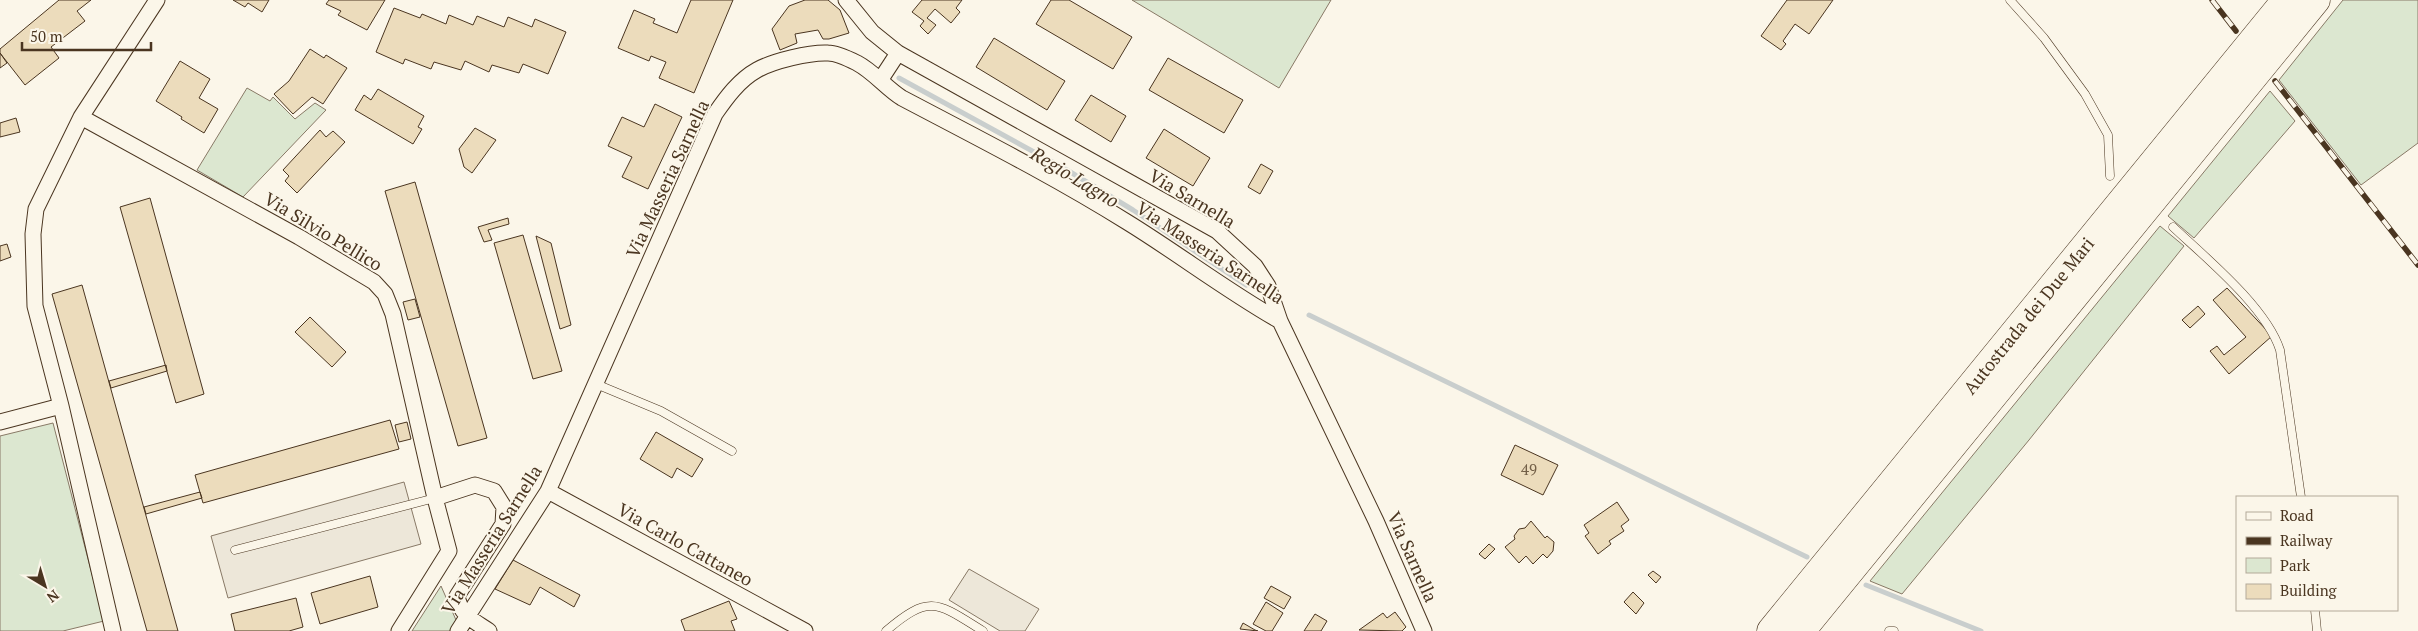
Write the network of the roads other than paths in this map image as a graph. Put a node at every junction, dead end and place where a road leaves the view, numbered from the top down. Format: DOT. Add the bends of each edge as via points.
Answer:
graph roads {
  1 [pos="157,0"];
  2 [pos="846,0"];
  3 [pos="2010,0"];
  4 [pos="2286,0"];
  5 [pos="2316,0"];
  6 [pos="898,53"];
  7 [pos="881,79"];
  8 [pos="81,118"];
  9 [pos="2110,176"];
  10 [pos="2172,228"];
  11 [pos="1280,321"];
  12 [pos="596,384"];
  13 [pos="61,406"];
  14 [pos="0,422"];
  15 [pos="732,451"];
  16 [pos="548,491"];
  17 [pos="2300,496"];
  18 [pos="435,498"];
  19 [pos="234,550"];
  20 [pos="2315,611"];
  21 [pos="468,616"];
  22 [pos="112,631"];
  23 [pos="399,631"];
  24 [pos="458,631"];
  25 [pos="489,631"];
  26 [pos="805,631"];
  27 [pos="886,631"];
  28 [pos="984,631"];
  29 [pos="1424,631"];
  30 [pos="1771,631"];
  31 [pos="1801,631"];
  32 [pos="1889,631"];
  33 [pos="1894,631"];
  34 [pos="2317,631"];
  1 -- 8 [label="street"];
  2 -- 6 [label="street, Via Sarnella" via="872,32"];
  3 -- 9 [label="lane" via="2044,38 2085,94 2108,136"];
  4 -- 30 [label="highway, Autostrada dei Due Mari"];
  5 -- 31 [label="highway, Autostrada dei Due Mari"];
  6 -- 7 [label="street"];
  6 -- 11 [label="street, Via Sarnella" via="1217,231 1254,266 1268,286"];
  7 -- 11 [label="street, Via Masseria Sarnella" via="889,90 902,98 1128,222"];
  7 -- 12 [label="street, Via Masseria Sarnella" via="856,63 828,53 774,63 756,70 731,91 715,114"];
  8 -- 13 [label="street" via="36,209 33,234 34,306"];
  8 -- 18 [label="street, Via Silvio Pellico" via="299,237 374,282 386,294"];
  10 -- 17 [label="lane" via="2233,283 2276,336"];
  11 -- 29 [label="street, Via Sarnella" via="1376,521"];
  12 -- 15 [label="lane" via="661,411"];
  12 -- 16 [label="street, Via Masseria Sarnella"];
  13 -- 14 [label="street"];
  13 -- 22 [label="street"];
  16 -- 21 [label="street, Via Masseria Sarnella"];
  16 -- 26 [label="street, Via Carlo Cattaneo"];
  18 -- 19 [label="lane"];
  18 -- 21 [label="street" via="475,485 494,491 504,507 502,524 457,596 460,608"];
  18 -- 23 [label="street, Via Silvio Pellico" via="450,551"];
  20 -- 34 [label="lane"];
  21 -- 24 [label="street, Via Masseria Sarnella"];
  21 -- 25 [label="street"];
  27 -- 28 [label="lane" via="902,617 925,605 937,605"];
  32 -- 33 [label="lane"];
}
